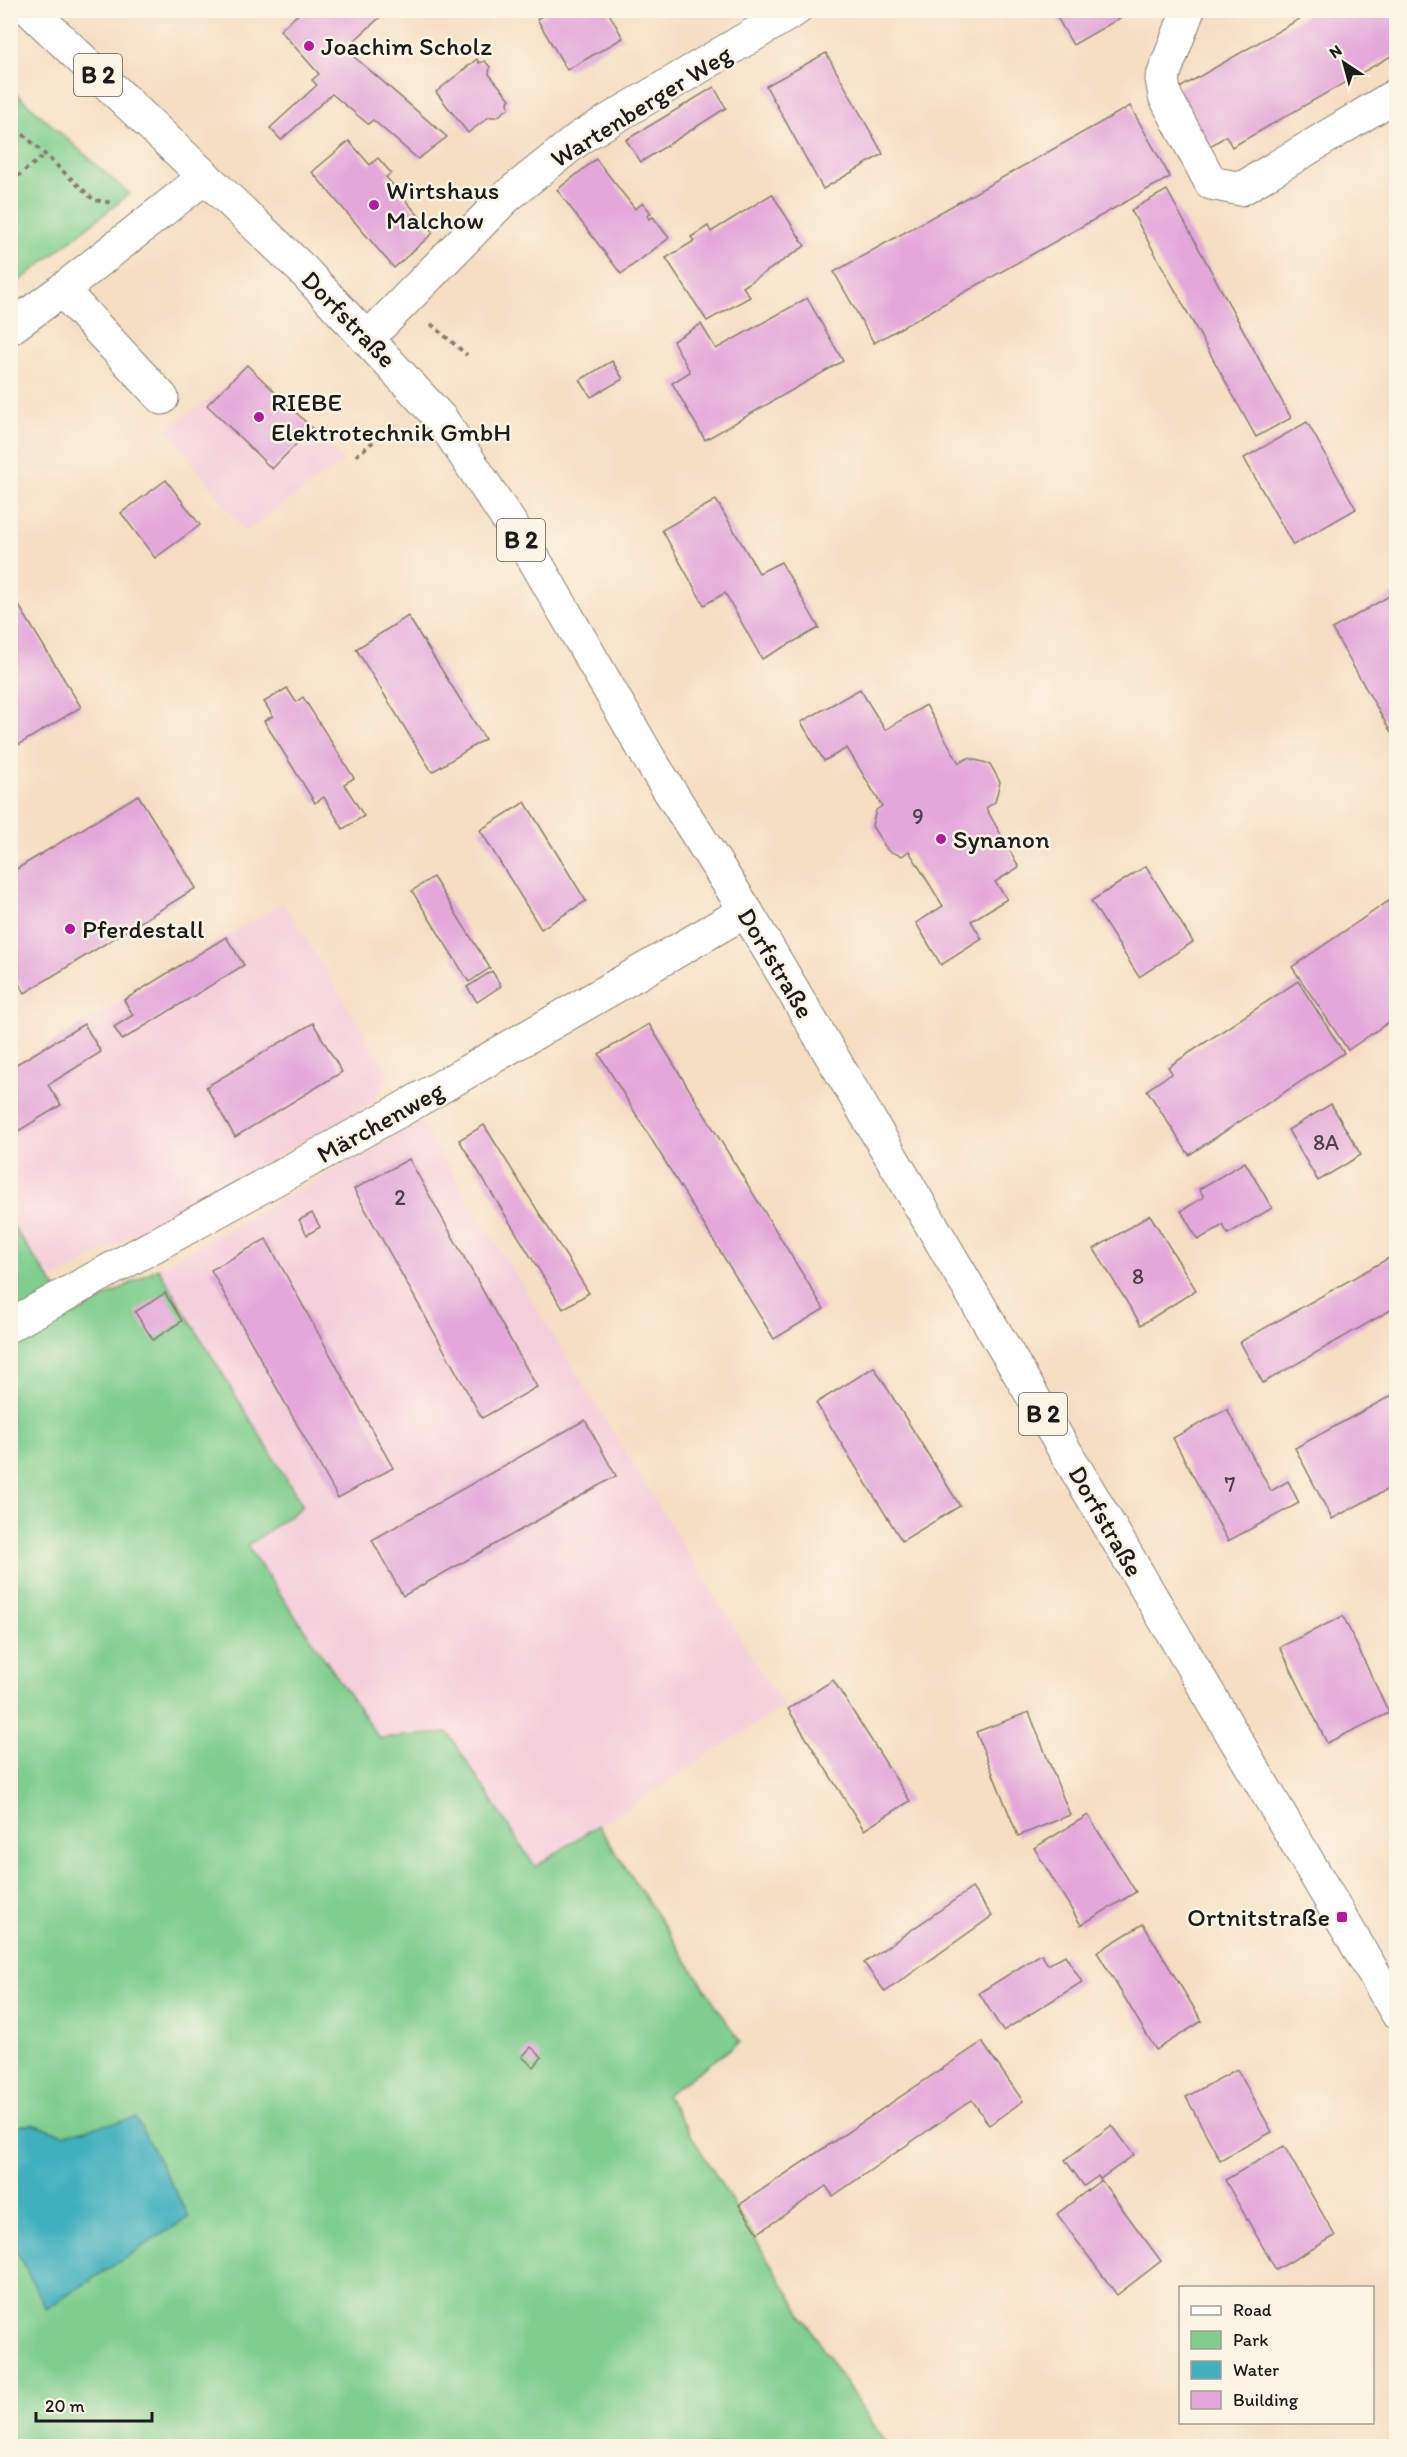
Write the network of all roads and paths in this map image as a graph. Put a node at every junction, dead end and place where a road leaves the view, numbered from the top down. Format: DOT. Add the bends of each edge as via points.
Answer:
graph roads {
  1 [pos="30,10"];
  2 [pos="795,10"];
  3 [pos="1188,10"];
  4 [pos="1396,95"];
  5 [pos="10,122"];
  6 [pos="46,154"];
  7 [pos="205,177"];
  8 [pos="10,182"];
  9 [pos="112,202"];
  10 [pos="62,290"];
  11 [pos="405,301"];
  12 [pos="10,328"];
  13 [pos="368,338"];
  14 [pos="467,355"];
  15 [pos="162,398"];
  16 [pos="424,398"];
  17 [pos="356,456"];
  18 [pos="746,911"];
  19 [pos="10,1324"];
  20 [pos="1396,2012"];
  1 -- 7 [label="main road, Dorfstraße / B 2"];
  2 -- 11 [label="main road, Wartenberger Weg" via="581,137 506,197"];
  3 -- 4 [label="main road" via="1162,79 1165,96 1211,183 1241,189"];
  5 -- 6 [label="path"];
  6 -- 8 [label="path"];
  6 -- 9 [label="path" via="94,200"];
  7 -- 10 [label="main road"];
  7 -- 13 [label="main road, Dorfstraße / B 2"];
  10 -- 12 [label="main road"];
  10 -- 15 [label="main road"];
  11 -- 13 [label="main road, Wartenberger Weg"];
  11 -- 14 [label="path"];
  13 -- 16 [label="main road, Dorfstraße / B 2"];
  16 -- 17 [label="path"];
  16 -- 18 [label="main road, Dorfstraße / B 2" via="534,559 650,759"];
  18 -- 19 [label="main road, Märchenweg" via="369,1128"];
  18 -- 20 [label="main road, Dorfstraße / B 2"];
}
